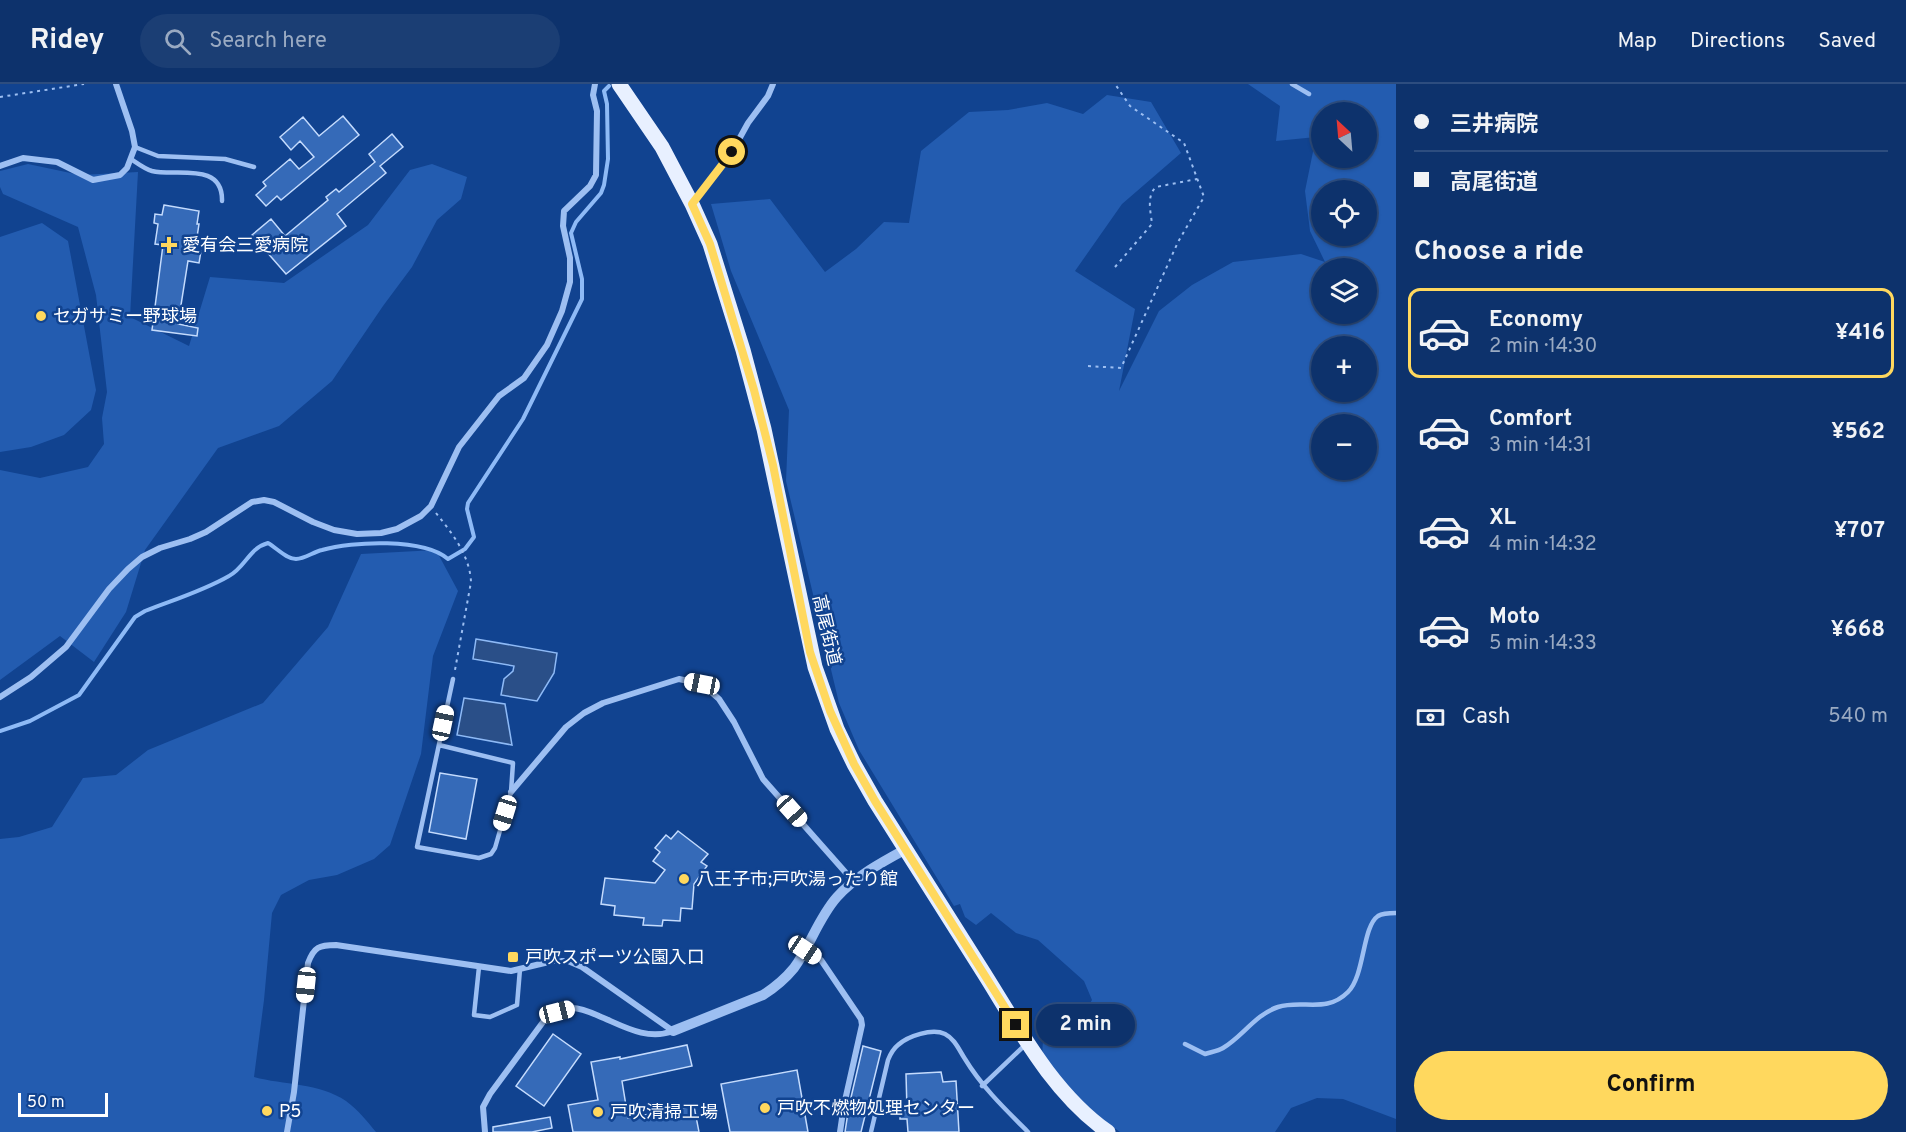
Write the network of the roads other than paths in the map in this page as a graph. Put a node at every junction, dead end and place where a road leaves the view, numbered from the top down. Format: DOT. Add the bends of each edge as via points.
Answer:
graph roads {
  1 [pos="117,84"];
  2 [pos="595,84"];
  3 [pos="619,84"];
  4 [pos="773,84"];
  5 [pos="1292,84"];
  6 [pos="1309,94"];
  7 [pos="135,147"];
  8 [pos="131,159"];
  9 [pos="0,166"];
  10 [pos="254,167"];
  11 [pos="222,201"];
  12 [pos="692,204"];
  13 [pos="453,679"];
  14 [pos="0,697"];
  15 [pos="439,745"];
  16 [pos="511,792"];
  17 [pos="906,849"];
  18 [pos="854,882"];
  19 [pos="1396,913"];
  20 [pos="805,950"];
  21 [pos="479,967"];
  22 [pos="520,969"];
  23 [pos="674,1031"];
  24 [pos="1027,1042"];
  25 [pos="1185,1044"];
  26 [pos="982,1086"];
  27 [pos="287,1132"];
  28 [pos="485,1132"];
  29 [pos="840,1132"];
  30 [pos="871,1132"];
  31 [pos="1028,1132"];
  32 [pos="1108,1132"];
  1 -- 7 [label="street"];
  2 -- 14 [label="street" via="596,176 564,211 570,282 562,311 547,345 524,378 499,396 459,447 431,506 397,529 357,534 313,522 274,502 252,502 206,532 142,557 110,589 66,647"];
  3 -- 12 [label="main road, 高尾街道" via="656,137"];
  4 -- 12 [label="street" via="732,152"];
  5 -- 6 [label="lane"];
  7 -- 8 [label="street"];
  7 -- 10 [label="lane" via="158,156 225,159"];
  8 -- 9 [label="street" via="120,175 93,180 57,162 23,158"];
  8 -- 11 [label="lane" via="152,171 181,171 214,180 220,185"];
  12 -- 17 [label="main road, 高尾街道" via="713,253 760,410 810,652 820,683 854,764"];
  13 -- 15 [label="lane"];
  15 -- 16 [label="lane" via="513,763"];
  15 -- 16 [label="lane" via="417,847 479,858 491,854"];
  16 -- 18 [label="street" via="566,727 584,713 603,703 679,679 702,684 719,699 734,722 763,779"];
  17 -- 18 [label="street"];
  17 -- 24 [label="main road, 高尾街道"];
  18 -- 20 [label="street" via="824,914"];
  19 -- 25 [label="lane" via="1377,916 1358,975 1349,992 1337,1000 1324,1006 1276,1007 1221,1049 1205,1054"];
  20 -- 23 [label="street" via="793,969 763,996"];
  20 -- 29 [label="street" via="821,960 861,1019"];
  21 -- 22 [label="street"];
  21 -- 22 [label="lane" via="474,1015 490,1017 517,1005"];
  21 -- 27 [label="street" via="336,945 322,945 312,952"];
  22 -- 23 [label="street" via="568,961"];
  23 -- 28 [label="street" via="655,1036 584,1010 557,1012 546,1018 490,1094 483,1107"];
  24 -- 26 [label="lane"];
  24 -- 32 [label="main road, 高尾街道" via="1065,1092"];
  26 -- 30 [label="lane" via="953,1040 944,1033 910,1037 898,1044 888,1060"];
  26 -- 31 [label="lane"];
}
